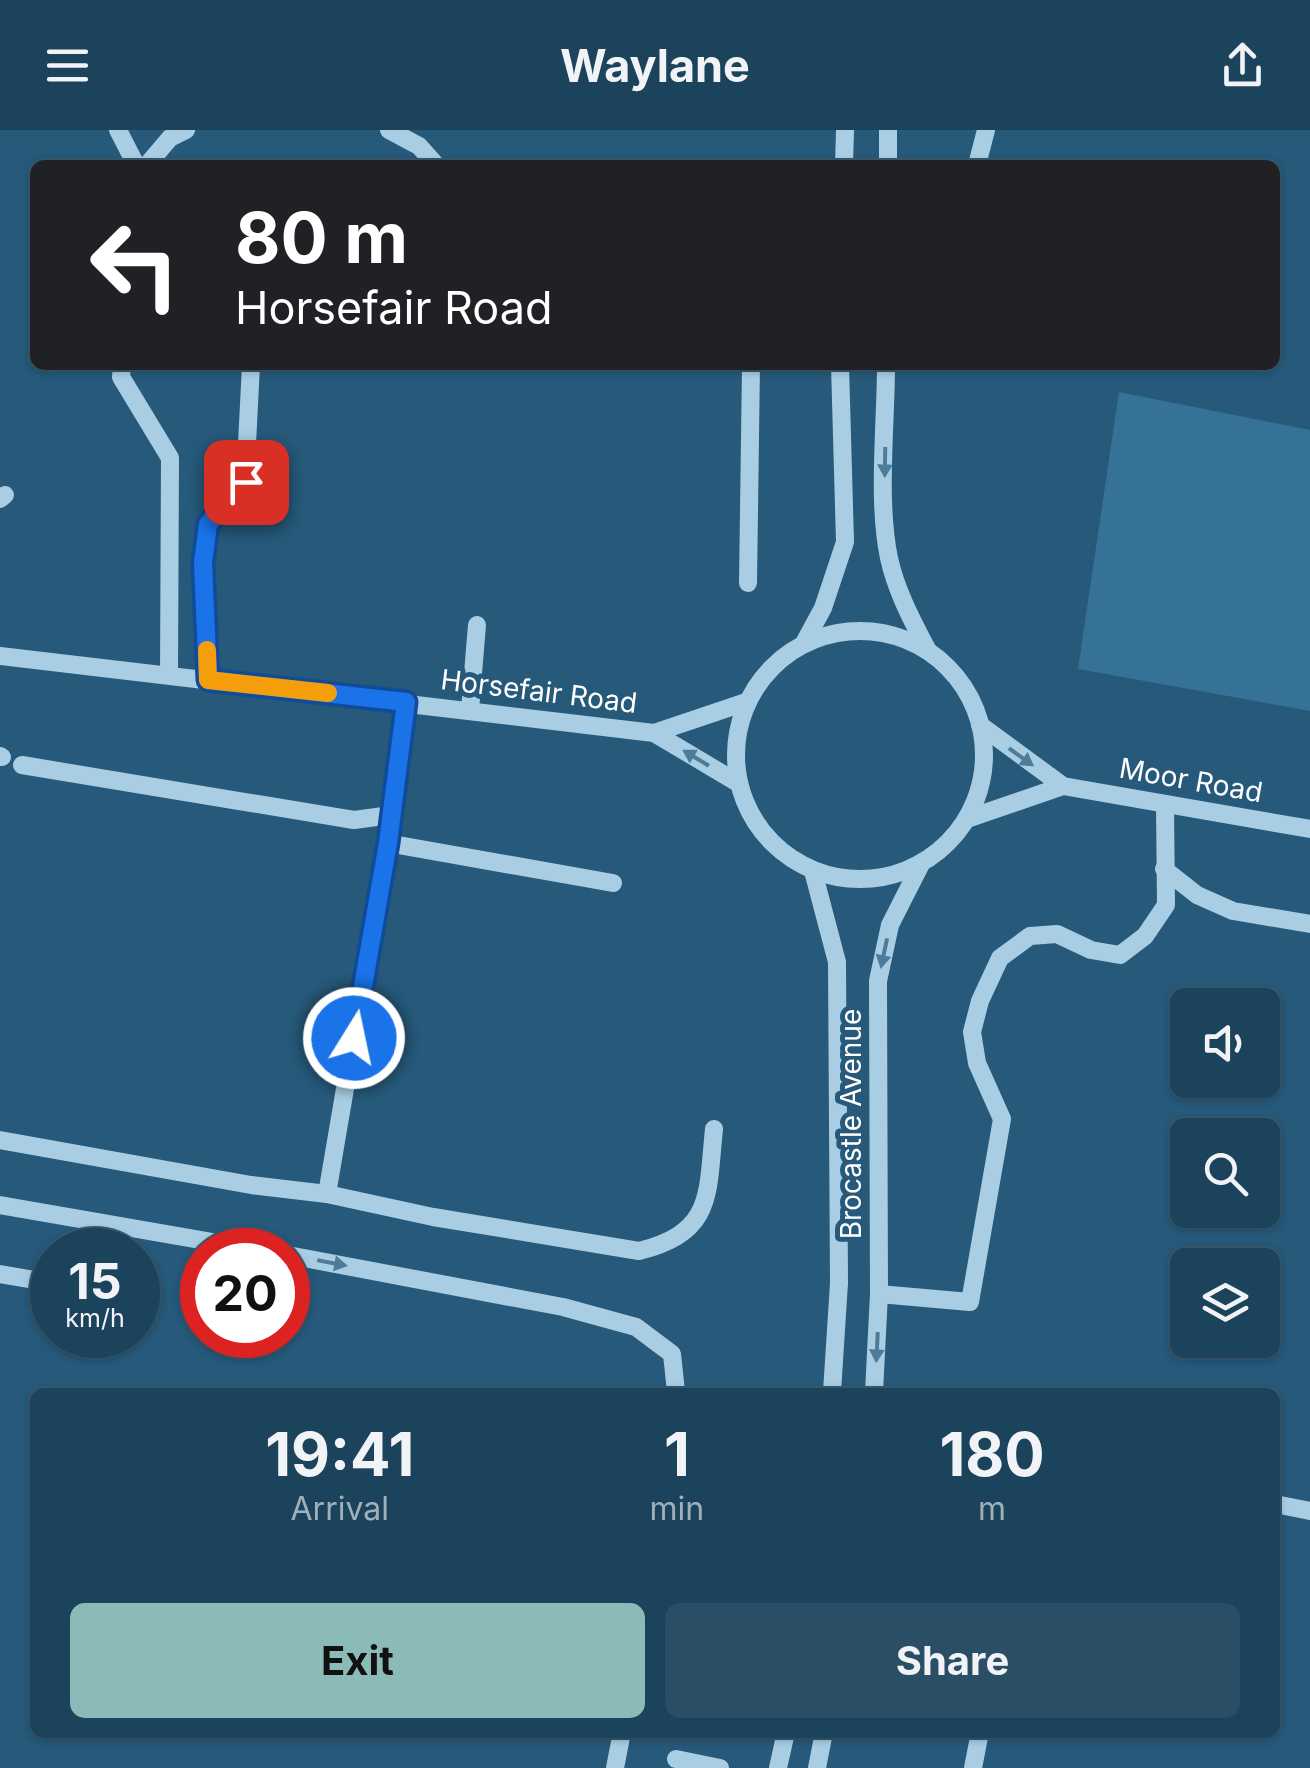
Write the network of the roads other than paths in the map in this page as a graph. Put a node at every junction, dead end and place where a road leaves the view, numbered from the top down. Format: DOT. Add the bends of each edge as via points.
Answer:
graph roads {
  1 [pos="118,130"];
  2 [pos="186,130"];
  3 [pos="389,130"];
  4 [pos="845,130"];
  5 [pos="888,130"];
  6 [pos="986,130"];
  7 [pos="133,160"];
  8 [pos="151,160"];
  9 [pos="431,160"];
  10 [pos="844,160"];
  11 [pos="888,160"];
  12 [pos="978,160"];
  13 [pos="122,370"];
  14 [pos="251,370"];
  15 [pos="751,370"];
  16 [pos="840,370"];
  17 [pos="886,370"];
  18 [pos="748,583"];
  19 [pos="477,625"];
  20 [pos="804,644"];
  21 [pos="928,652"];
  22 [pos="0,656"];
  23 [pos="169,675"];
  24 [pos="208,680"];
  25 [pos="406,702"];
  26 [pos="746,702"];
  27 [pos="470,710"];
  28 [pos="980,725"];
  29 [pos="654,733"];
  30 [pos="22,764"];
  31 [pos="738,783"];
  32 [pos="1063,786"];
  33 [pos="1165,804"];
  34 [pos="391,815"];
  35 [pos="967,819"];
  36 [pos="1310,829"];
  37 [pos="388,843"];
  38 [pos="921,864"];
  39 [pos="1164,869"];
  40 [pos="813,871"];
  41 [pos="612,884"];
  42 [pos="1310,924"];
  43 [pos="714,1129"];
  44 [pos="0,1140"];
  45 [pos="327,1194"];
  46 [pos="0,1205"];
  47 [pos="180,1236"];
  48 [pos="310,1259"];
  49 [pos="0,1274"];
  50 [pos="30,1279"];
  51 [pos="879,1294"];
  52 [pos="676,1388"];
  53 [pos="832,1388"];
  54 [pos="874,1388"];
  55 [pos="1280,1505"];
  56 [pos="1310,1511"];
  57 [pos="621,1738"];
  58 [pos="785,1738"];
  59 [pos="823,1738"];
  60 [pos="979,1738"];
  61 [pos="676,1759"];
  62 [pos="615,1768"];
  63 [pos="720,1768"];
  64 [pos="778,1768"];
  65 [pos="817,1768"];
  66 [pos="974,1768"];
  1 -- 7 [label="street"];
  2 -- 8 [label="street"];
  3 -- 9 [label="street"];
  4 -- 10 [label="street"];
  5 -- 11 [label="street"];
  6 -- 12 [label="street"];
  13 -- 23 [label="street" via="170,458"];
  14 -- 24 [label="street" via="246,482 208,524"];
  15 -- 18 [label="street"];
  16 -- 20 [label="street" via="845,542"];
  17 -- 21 [label="street, one-way" via="889,560"];
  19 -- 27 [label="street"];
  20 -- 21 [label="street" via="868,631"];
  20 -- 26 [label="street" via="770,668"];
  21 -- 28 [label="street" via="970,696"];
  22 -- 23 [label="street, Horsefair Road"];
  23 -- 24 [label="street, Horsefair Road"];
  24 -- 25 [label="street, Horsefair Road"];
  25 -- 27 [label="street, Horsefair Road"];
  25 -- 34 [label="street"];
  26 -- 29 [label="street, Horsefair Road"];
  26 -- 31 [label="street" via="735,742"];
  27 -- 29 [label="street, Horsefair Road"];
  28 -- 32 [label="street, Moor Road, one-way"];
  28 -- 35 [label="street" via="984,757"];
  31 -- 29 [label="street, Horsefair Road, one-way"];
  30 -- 34 [label="street" via="354,820"];
  31 -- 40 [label="street" via="764,836"];
  32 -- 33 [label="street, Moor Road"];
  32 -- 35 [label="street, Moor Road"];
  33 -- 36 [label="street, Moor Road"];
  33 -- 39 [label="street"];
  34 -- 37 [label="street"];
  35 -- 38 [label="street"];
  37 -- 41 [label="street"];
  37 -- 45 [label="street"];
  38 -- 40 [label="street" via="850,880"];
  38 -- 51 [label="street, Brocastle Avenue, one-way" via="890,925 878,981"];
  39 -- 42 [label="street" via="1197,896 1234,911"];
  39 -- 51 [label="street" via="1166,905 1146,936 1120,955 1057,934 1030,936 1000,958 972,1032 977,1063 1002,1119 970,1302"];
  40 -- 53 [label="street, Brocastle Avenue" via="837,962 839,1283"];
  43 -- 45 [label="street" via="698,1216 686,1233 639,1251"];
  44 -- 45 [label="street"];
  46 -- 47 [label="street"];
  48 -- 52 [label="street, one-way" via="636,1327 672,1354"];
  49 -- 50 [label="street"];
  51 -- 54 [label="street, Brocastle Avenue, one-way"];
  55 -- 56 [label="street"];
  57 -- 62 [label="street"];
  58 -- 64 [label="street"];
  59 -- 65 [label="street"];
  60 -- 66 [label="street"];
  61 -- 63 [label="street"];
}
